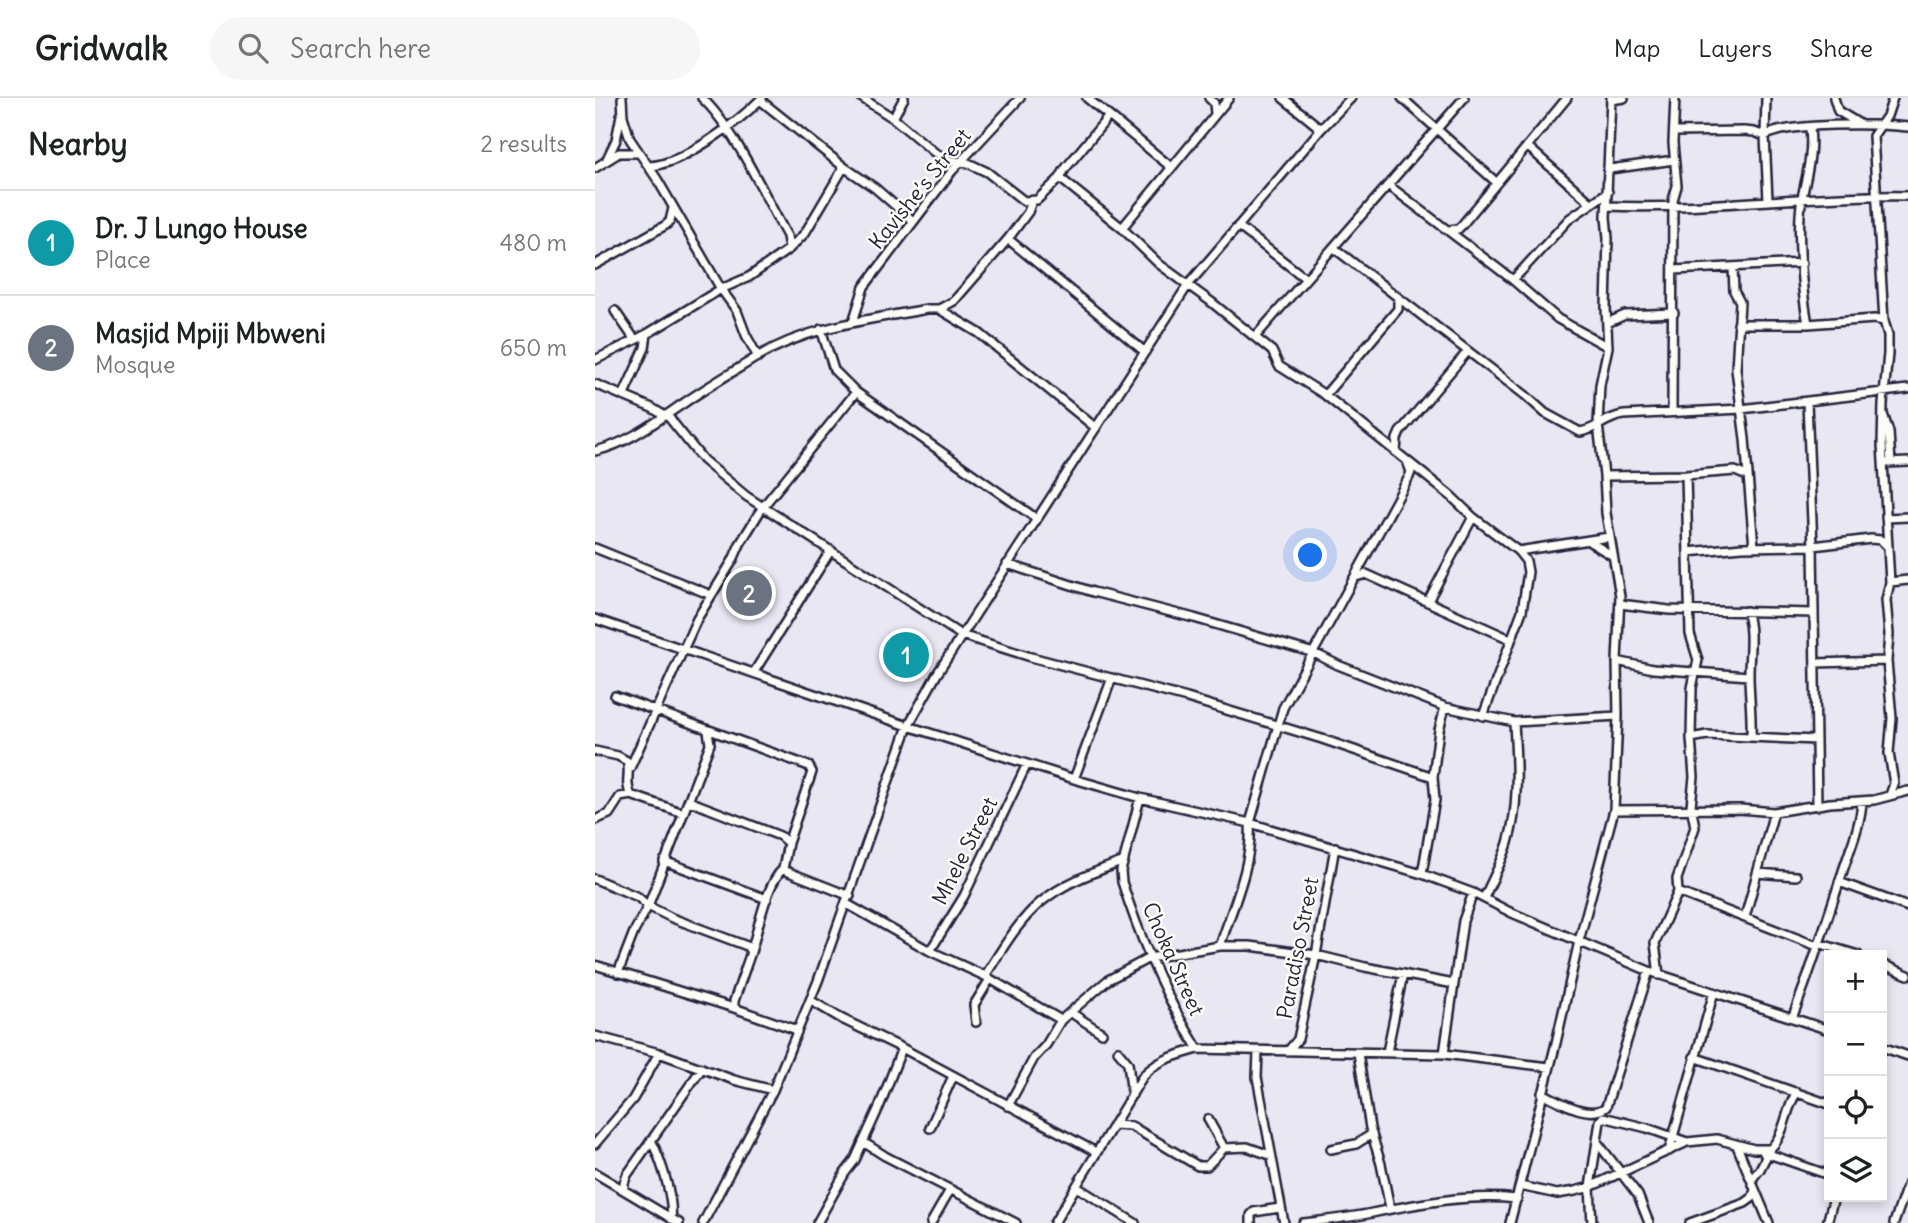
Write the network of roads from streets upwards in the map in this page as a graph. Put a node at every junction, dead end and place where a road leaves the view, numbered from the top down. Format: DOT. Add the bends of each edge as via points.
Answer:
graph roads {
  1 [pos="622,98"];
  2 [pos="702,98"];
  3 [pos="862,98"];
  4 [pos="904,98"];
  5 [pos="1020,98"];
  6 [pos="1087,98"];
  7 [pos="1229,98"];
  8 [pos="1283,98"];
  9 [pos="1351,98"];
  10 [pos="1402,98"];
  11 [pos="1464,98"];
  12 [pos="1567,98"];
  13 [pos="1624,98"];
  14 [pos="1675,98"];
  15 [pos="1766,98"];
  16 [pos="1834,98"];
  17 [pos="1893,98"];
  18 [pos="761,99"];
  19 [pos="1211,99"];
  20 [pos="1611,99"];
  21 [pos="622,109"];
  22 [pos="1215,115"];
  23 [pos="1109,116"];
  24 [pos="893,118"];
  25 [pos="1882,124"];
  26 [pos="1862,125"];
  27 [pos="1908,127"];
  28 [pos="1810,128"];
  29 [pos="727,129"];
  30 [pos="1321,129"];
  31 [pos="1436,129"];
  32 [pos="1674,132"];
  33 [pos="1765,136"];
  34 [pos="630,139"];
  35 [pos="1527,146"];
  36 [pos="623,152"];
  37 [pos="638,153"];
  38 [pos="606,160"];
  39 [pos="948,160"];
  40 [pos="1674,160"];
  41 [pos="960,163"];
  42 [pos="661,165"];
  43 [pos="649,166"];
  44 [pos="844,167"];
  45 [pos="1171,167"];
  46 [pos="595,168"];
  47 [pos="1609,169"];
  48 [pos="952,171"];
  49 [pos="1060,178"];
  50 [pos="657,179"];
  51 [pos="1496,182"];
  52 [pos="1388,185"];
  53 [pos="1608,192"];
  54 [pos="1877,195"];
  55 [pos="1908,196"];
  56 [pos="1802,198"];
  57 [pos="1768,200"];
  58 [pos="1032,201"];
  59 [pos="1591,203"];
  60 [pos="1607,206"];
  61 [pos="1673,206"];
  62 [pos="673,208"];
  63 [pos="913,220"];
  64 [pos="670,221"];
  65 [pos="682,222"];
  66 [pos="1462,225"];
  67 [pos="1238,226"];
  68 [pos="1122,228"];
  69 [pos="1448,230"];
  70 [pos="1008,239"];
  71 [pos="1464,243"];
  72 [pos="1334,248"];
  73 [pos="789,249"];
  74 [pos="1802,263"];
  75 [pos="595,265"];
  76 [pos="1733,267"];
  77 [pos="1674,270"];
  78 [pos="1305,278"];
  79 [pos="1513,280"];
  80 [pos="1188,285"];
  81 [pos="721,289"];
  82 [pos="1398,297"];
  83 [pos="954,301"];
  84 [pos="857,309"];
  85 [pos="939,309"];
  86 [pos="615,311"];
  87 [pos="1674,313"];
  88 [pos="955,317"];
  89 [pos="870,319"];
  90 [pos="1884,321"];
  91 [pos="853,322"];
  92 [pos="1607,323"];
  93 [pos="1738,324"];
  94 [pos="1808,324"];
  95 [pos="821,329"];
  96 [pos="647,334"];
  97 [pos="1255,337"];
  98 [pos="635,340"];
  99 [pos="1608,347"];
  100 [pos="1145,352"];
  101 [pos="1467,352"];
  102 [pos="758,356"];
  103 [pos="595,360"];
  104 [pos="595,384"];
  105 [pos="1908,388"];
  106 [pos="1884,391"];
  107 [pos="856,392"];
  108 [pos="1325,395"];
  109 [pos="623,396"];
  110 [pos="1807,402"];
  111 [pos="1741,409"];
  112 [pos="1672,412"];
  113 [pos="1882,414"];
  114 [pos="666,416"];
  115 [pos="1598,424"];
  116 [pos="1096,428"];
  117 [pos="1587,431"];
  118 [pos="1601,443"];
  119 [pos="595,452"];
  120 [pos="1396,452"];
  121 [pos="1407,460"];
  122 [pos="1747,461"];
  123 [pos="1908,462"];
  124 [pos="1882,463"];
  125 [pos="1891,463"];
  126 [pos="1739,471"];
  127 [pos="1686,475"];
  128 [pos="1747,476"];
  129 [pos="1604,477"];
  130 [pos="762,508"];
  131 [pos="1473,517"];
  132 [pos="1908,517"];
  133 [pos="1886,518"];
  134 [pos="1037,519"];
  135 [pos="1886,531"];
  136 [pos="1609,537"];
  137 [pos="1876,539"];
  138 [pos="1589,541"];
  139 [pos="1813,546"];
  140 [pos="1754,547"];
  141 [pos="1887,547"];
  142 [pos="595,548"];
  143 [pos="831,550"];
  144 [pos="1518,551"];
  145 [pos="1531,551"];
  146 [pos="1688,552"];
  147 [pos="1613,556"];
  148 [pos="1526,561"];
  149 [pos="1007,564"];
  150 [pos="1361,565"];
  151 [pos="1366,574"];
  152 [pos="1355,577"];
  153 [pos="1908,580"];
  154 [pos="1890,582"];
  155 [pos="711,595"];
  156 [pos="1428,601"];
  157 [pos="1620,604"];
  158 [pos="1691,610"];
  159 [pos="1747,611"];
  160 [pos="1813,613"];
  161 [pos="595,619"];
  162 [pos="961,635"];
  163 [pos="1510,639"];
  164 [pos="683,647"];
  165 [pos="1314,653"];
  166 [pos="1617,661"];
  167 [pos="1887,661"];
  168 [pos="1815,663"];
  169 [pos="754,672"];
  170 [pos="1695,673"];
  171 [pos="1748,676"];
  172 [pos="1112,678"];
  173 [pos="615,696"];
  174 [pos="1445,708"];
  175 [pos="654,712"];
  176 [pos="1482,716"];
  177 [pos="1618,716"];
  178 [pos="1514,722"];
  179 [pos="908,726"];
  180 [pos="1276,726"];
  181 [pos="708,731"];
  182 [pos="721,736"];
  183 [pos="1751,736"];
  184 [pos="1691,738"];
  185 [pos="1816,740"];
  186 [pos="711,744"];
  187 [pos="595,751"];
  188 [pos="1027,764"];
  189 [pos="630,768"];
  190 [pos="1433,777"];
  191 [pos="1074,779"];
  192 [pos="1908,791"];
  193 [pos="631,794"];
  194 [pos="1890,795"];
  195 [pos="1140,798"];
  196 [pos="1862,801"];
  197 [pos="689,802"];
  198 [pos="1817,806"];
  199 [pos="1614,810"];
  200 [pos="1692,811"];
  201 [pos="1774,812"];
  202 [pos="683,813"];
  203 [pos="596,820"];
  204 [pos="1250,823"];
  205 [pos="788,843"];
  206 [pos="1335,847"];
  207 [pos="664,861"];
  208 [pos="1124,861"];
  209 [pos="783,869"];
  210 [pos="1757,873"];
  211 [pos="1422,874"];
  212 [pos="1796,876"];
  213 [pos="595,879"];
  214 [pos="1839,883"];
  215 [pos="1678,892"];
  216 [pos="1473,893"];
  217 [pos="1483,898"];
  218 [pos="767,899"];
  219 [pos="848,900"];
  220 [pos="648,906"];
  221 [pos="1908,907"];
  222 [pos="1745,917"];
  223 [pos="1579,941"];
  224 [pos="1818,944"];
  225 [pos="1220,946"];
  226 [pos="1840,950"];
  227 [pos="930,951"];
  228 [pos="751,952"];
  229 [pos="1316,955"];
  230 [pos="1149,958"];
  231 [pos="595,965"];
  232 [pos="1887,966"];
  233 [pos="1649,971"];
  234 [pos="618,973"];
  235 [pos="1403,974"];
  236 [pos="1659,975"];
  237 [pos="1908,975"];
  238 [pos="988,978"];
  239 [pos="1454,984"];
  240 [pos="1714,992"];
  241 [pos="810,1000"];
  242 [pos="734,1008"];
  243 [pos="1070,1012"];
  244 [pos="1792,1018"];
  245 [pos="1061,1020"];
  246 [pos="976,1022"];
  247 [pos="1824,1028"];
  248 [pos="797,1030"];
  249 [pos="1102,1033"];
  250 [pos="595,1036"];
  251 [pos="1298,1040"];
  252 [pos="902,1048"];
  253 [pos="1198,1049"];
  254 [pos="1887,1049"];
  255 [pos="1118,1051"];
  256 [pos="1288,1051"];
  257 [pos="1306,1051"];
  258 [pos="1258,1052"];
  259 [pos="1387,1052"];
  260 [pos="659,1053"];
  261 [pos="1358,1053"];
  262 [pos="1444,1054"];
  263 [pos="1694,1056"];
  264 [pos="1908,1056"];
  265 [pos="1549,1067"];
  266 [pos="702,1068"];
  267 [pos="953,1076"];
  268 [pos="773,1090"];
  269 [pos="1797,1092"];
  270 [pos="1542,1093"];
  271 [pos="1132,1095"];
  272 [pos="1824,1102"];
  273 [pos="1008,1106"];
  274 [pos="1208,1119"];
  275 [pos="1113,1125"];
  276 [pos="930,1128"];
  277 [pos="1372,1134"];
  278 [pos="1674,1136"];
  279 [pos="652,1142"];
  280 [pos="863,1142"];
  281 [pos="1597,1142"];
  282 [pos="1687,1142"];
  283 [pos="595,1144"];
  284 [pos="1737,1146"];
  285 [pos="1224,1148"];
  286 [pos="1331,1149"];
  287 [pos="1669,1151"];
  288 [pos="1764,1151"];
  289 [pos="1096,1152"];
  290 [pos="1270,1155"];
  291 [pos="595,1172"];
  292 [pos="1622,1172"];
  293 [pos="1824,1173"];
  294 [pos="1752,1179"];
  295 [pos="1908,1183"];
  296 [pos="1520,1186"];
  297 [pos="1077,1187"];
  298 [pos="1590,1187"];
  299 [pos="1756,1189"];
  300 [pos="624,1190"];
  301 [pos="950,1190"];
  302 [pos="1517,1199"];
  303 [pos="1832,1202"];
  304 [pos="1745,1203"];
  305 [pos="1280,1208"];
  306 [pos="1390,1208"];
  307 [pos="1763,1208"];
  308 [pos="675,1221"];
  309 [pos="703,1223"];
  310 [pos="817,1223"];
  311 [pos="931,1223"];
  312 [pos="1016,1223"];
  313 [pos="1054,1223"];
  314 [pos="1135,1223"];
  315 [pos="1251,1223"];
  316 [pos="1284,1223"];
  317 [pos="1303,1223"];
  318 [pos="1510,1223"];
  319 [pos="1592,1223"];
  320 [pos="1649,1223"];
  321 [pos="1690,1223"];
  322 [pos="1769,1223"];
  323 [pos="1826,1223"];
  324 [pos="1894,1223"];
  1 -- 21 [label="street"];
  2 -- 29 [label="street"];
  3 -- 24 [label="street"];
  4 -- 24 [label="street"];
  5 -- 41 [label="street, Kavishe’s Street"];
  6 -- 23 [label="street"];
  7 -- 19 [label="street"];
  7 -- 22 [label="street"];
  8 -- 30 [label="street"];
  9 -- 30 [label="street"];
  10 -- 31 [label="street"];
  11 -- 31 [label="street"];
  12 -- 35 [label="street"];
  13 -- 20 [label="street"];
  14 -- 32 [label="street"];
  15 -- 33 [label="street"];
  16 -- 26 [label="street" via="1844,117"];
  17 -- 25 [label="street"];
  18 -- 29 [label="street"];
  18 -- 44 [label="street"];
  19 -- 22 [label="street"];
  20 -- 47 [label="street"];
  21 -- 34 [label="street"];
  21 -- 38 [label="street" via="616,140"];
  22 -- 45 [label="street"];
  23 -- 45 [label="street"];
  23 -- 49 [label="street"];
  24 -- 39 [label="street"];
  25 -- 26 [label="street"];
  25 -- 27 [label="street"];
  25 -- 54 [label="street" via="1873,136"];
  26 -- 28 [label="street"];
  28 -- 33 [label="street"];
  28 -- 56 [label="street" via="1811,159"];
  29 -- 42 [label="street"];
  29 -- 73 [label="street" via="787,236"];
  30 -- 67 [label="street"];
  31 -- 51 [label="street"];
  31 -- 52 [label="street"];
  32 -- 33 [label="street" via="1744,131"];
  32 -- 40 [label="street"];
  33 -- 57 [label="street"];
  34 -- 36 [label="street"];
  34 -- 37 [label="street"];
  35 -- 51 [label="street"];
  35 -- 59 [label="street"];
  36 -- 37 [label="street"];
  36 -- 38 [label="street"];
  37 -- 43 [label="street"];
  38 -- 46 [label="street"];
  39 -- 41 [label="street"];
  39 -- 48 [label="street"];
  40 -- 47 [label="street"];
  40 -- 61 [label="street" via="1677,186"];
  41 -- 48 [label="street, Kavishe’s Street"];
  41 -- 58 [label="street" via="987,172 1024,201"];
  42 -- 43 [label="street"];
  42 -- 50 [label="street"];
  43 -- 50 [label="street"];
  44 -- 63 [label="street"];
  44 -- 73 [label="street" via="805,233"];
  45 -- 68 [label="street"];
  47 -- 53 [label="street"];
  48 -- 63 [label="street, Kavishe’s Street"];
  49 -- 58 [label="street"];
  49 -- 68 [label="street"];
  50 -- 62 [label="street"];
  51 -- 66 [label="street"];
  52 -- 69 [label="street"];
  52 -- 72 [label="street"];
  53 -- 59 [label="street"];
  53 -- 60 [label="street"];
  54 -- 55 [label="street"];
  54 -- 56 [label="street"];
  54 -- 90 [label="street"];
  56 -- 57 [label="street"];
  56 -- 74 [label="street"];
  57 -- 61 [label="street"];
  58 -- 70 [label="street"];
  59 -- 79 [label="street"];
  60 -- 61 [label="street"];
  60 -- 92 [label="street"];
  61 -- 77 [label="street"];
  62 -- 64 [label="street"];
  62 -- 65 [label="street"];
  63 -- 84 [label="street, Kavishe’s Street" via="864,287"];
  64 -- 65 [label="street"];
  64 -- 75 [label="street"];
  65 -- 81 [label="street"];
  66 -- 69 [label="street"];
  66 -- 71 [label="street"];
  67 -- 78 [label="street"];
  67 -- 80 [label="street"];
  68 -- 80 [label="street"];
  69 -- 71 [label="street"];
  70 -- 83 [label="street"];
  70 -- 100 [label="street"];
  71 -- 79 [label="street"];
  72 -- 78 [label="street"];
  72 -- 82 [label="street"];
  73 -- 81 [label="street"];
  74 -- 76 [label="street"];
  74 -- 94 [label="street"];
  76 -- 77 [label="street"];
  76 -- 93 [label="street" via="1734,291 1740,302"];
  77 -- 87 [label="street"];
  78 -- 97 [label="street"];
  79 -- 99 [label="street" via="1557,319"];
  80 -- 97 [label="street"];
  80 -- 100 [label="street"];
  81 -- 96 [label="street"];
  81 -- 102 [label="street"];
  82 -- 101 [label="street"];
  82 -- 108 [label="street" via="1398,309"];
  83 -- 85 [label="street"];
  83 -- 88 [label="street"];
  84 -- 89 [label="street"];
  84 -- 91 [label="street, Kavishe’s Street"];
  85 -- 88 [label="street"];
  85 -- 89 [label="street"];
  86 -- 98 [label="street"];
  87 -- 92 [label="street" via="1625,315"];
  87 -- 112 [label="street"];
  88 -- 116 [label="street"];
  89 -- 91 [label="street"];
  90 -- 94 [label="street"];
  90 -- 106 [label="street" via="1888,345"];
  91 -- 95 [label="street"];
  92 -- 99 [label="street"];
  93 -- 94 [label="street"];
  93 -- 111 [label="street" via="1735,353"];
  95 -- 102 [label="street"];
  95 -- 107 [label="street" via="834,370"];
  96 -- 98 [label="street"];
  96 -- 109 [label="street"];
  97 -- 108 [label="street" via="1272,351 1279,366"];
  98 -- 103 [label="street"];
  99 -- 115 [label="street"];
  100 -- 116 [label="street"];
  101 -- 117 [label="street" via="1545,413 1575,431"];
  101 -- 120 [label="street" via="1400,432"];
  102 -- 114 [label="street"];
  104 -- 109 [label="street"];
  105 -- 106 [label="street"];
  106 -- 110 [label="street"];
  106 -- 113 [label="street"];
  107 -- 130 [label="street"];
  107 -- 134 [label="street"];
  108 -- 120 [label="street"];
  109 -- 114 [label="street"];
  110 -- 111 [label="street"];
  110 -- 139 [label="street"];
  111 -- 112 [label="street"];
  111 -- 122 [label="street"];
  112 -- 115 [label="street" via="1612,416"];
  113 -- 124 [label="street"];
  113 -- 125 [label="street" via="1889,432"];
  114 -- 119 [label="street"];
  114 -- 130 [label="street" via="703,460"];
  115 -- 117 [label="street"];
  115 -- 118 [label="street"];
  116 -- 134 [label="street"];
  117 -- 118 [label="street"];
  118 -- 129 [label="street"];
  120 -- 121 [label="street"];
  121 -- 131 [label="street"];
  121 -- 150 [label="street" via="1409,477"];
  122 -- 126 [label="street"];
  122 -- 128 [label="street"];
  123 -- 125 [label="street"];
  124 -- 125 [label="street"];
  124 -- 133 [label="street"];
  126 -- 127 [label="street"];
  126 -- 128 [label="street"];
  127 -- 129 [label="street"];
  127 -- 146 [label="street"];
  128 -- 140 [label="street"];
  129 -- 136 [label="street"];
  130 -- 143 [label="street"];
  130 -- 155 [label="street"];
  131 -- 144 [label="street"];
  131 -- 156 [label="street"];
  132 -- 133 [label="street"];
  133 -- 135 [label="street"];
  134 -- 149 [label="street"];
  135 -- 137 [label="street"];
  135 -- 141 [label="street"];
  136 -- 138 [label="street"];
  136 -- 147 [label="street"];
  137 -- 139 [label="street"];
  137 -- 141 [label="street"];
  138 -- 145 [label="street"];
  138 -- 147 [label="street"];
  139 -- 140 [label="street"];
  139 -- 160 [label="street"];
  140 -- 146 [label="street"];
  141 -- 154 [label="street"];
  142 -- 155 [label="street"];
  143 -- 162 [label="street"];
  143 -- 169 [label="street"];
  144 -- 145 [label="street"];
  144 -- 148 [label="street"];
  145 -- 148 [label="street"];
  146 -- 158 [label="street"];
  147 -- 157 [label="street"];
  148 -- 163 [label="street" via="1522,611"];
  149 -- 162 [label="street"];
  149 -- 165 [label="street"];
  150 -- 151 [label="street"];
  150 -- 152 [label="street"];
  151 -- 152 [label="street"];
  151 -- 156 [label="street"];
  152 -- 165 [label="street"];
  153 -- 154 [label="street"];
  154 -- 167 [label="street"];
  155 -- 164 [label="street"];
  156 -- 163 [label="street"];
  157 -- 158 [label="street"];
  157 -- 166 [label="street"];
  158 -- 159 [label="street"];
  158 -- 170 [label="street"];
  159 -- 160 [label="street"];
  159 -- 171 [label="street"];
  160 -- 168 [label="street"];
  161 -- 164 [label="street"];
  162 -- 172 [label="street"];
  162 -- 179 [label="street"];
  163 -- 176 [label="street"];
  164 -- 169 [label="street"];
  164 -- 175 [label="street"];
  165 -- 174 [label="street"];
  165 -- 180 [label="street"];
  166 -- 170 [label="street"];
  166 -- 177 [label="street"];
  167 -- 168 [label="street"];
  167 -- 194 [label="street" via="1894,783"];
  168 -- 185 [label="street"];
  169 -- 179 [label="street"];
  170 -- 171 [label="street"];
  170 -- 184 [label="street"];
  171 -- 183 [label="street"];
  172 -- 180 [label="street"];
  172 -- 191 [label="street"];
  173 -- 175 [label="street"];
  174 -- 176 [label="street"];
  174 -- 190 [label="street"];
  175 -- 181 [label="street"];
  175 -- 189 [label="street"];
  176 -- 178 [label="street"];
  177 -- 178 [label="street"];
  177 -- 199 [label="street"];
  178 -- 217 [label="street" via="1514,819 1502,860"];
  179 -- 188 [label="street"];
  179 -- 219 [label="street"];
  180 -- 190 [label="street"];
  180 -- 204 [label="street"];
  181 -- 182 [label="street"];
  181 -- 186 [label="street"];
  182 -- 186 [label="street"];
  182 -- 205 [label="street" via="809,766 812,772"];
  183 -- 184 [label="street"];
  183 -- 185 [label="street"];
  184 -- 200 [label="street"];
  185 -- 198 [label="street"];
  186 -- 197 [label="street"];
  187 -- 189 [label="street" via="618,756"];
  188 -- 191 [label="street"];
  188 -- 227 [label="street, Mhele Street" via="964,896"];
  189 -- 193 [label="street" via="627,784"];
  190 -- 211 [label="street" via="1435,800"];
  191 -- 195 [label="street"];
  192 -- 194 [label="street"];
  193 -- 202 [label="street"];
  193 -- 203 [label="street" via="620,797 609,814"];
  194 -- 196 [label="street"];
  195 -- 204 [label="street"];
  195 -- 208 [label="street, Choka Street"];
  196 -- 198 [label="street"];
  196 -- 214 [label="street"];
  197 -- 202 [label="street"];
  197 -- 205 [label="street"];
  198 -- 201 [label="street"];
  199 -- 200 [label="street"];
  199 -- 223 [label="street"];
  200 -- 201 [label="street"];
  200 -- 215 [label="street" via="1695,827 1677,879"];
  201 -- 210 [label="street"];
  202 -- 207 [label="street"];
  204 -- 206 [label="street"];
  204 -- 225 [label="street" via="1245,866"];
  205 -- 209 [label="street"];
  206 -- 211 [label="street"];
  206 -- 229 [label="street, Paradiso Street"];
  207 -- 218 [label="street"];
  207 -- 220 [label="street"];
  208 -- 230 [label="street, Choka Street" via="1122,881"];
  208 -- 238 [label="street" via="1070,883 1038,904 1008,940"];
  209 -- 218 [label="street"];
  209 -- 219 [label="street"];
  210 -- 212 [label="street"];
  210 -- 222 [label="street"];
  211 -- 216 [label="street"];
  213 -- 220 [label="street"];
  214 -- 221 [label="street"];
  214 -- 224 [label="street"];
  215 -- 222 [label="street"];
  215 -- 236 [label="street" via="1655,943"];
  216 -- 217 [label="street"];
  216 -- 239 [label="street" via="1463,921"];
  217 -- 223 [label="street"];
  218 -- 228 [label="street"];
  219 -- 227 [label="street"];
  219 -- 241 [label="street"];
  220 -- 228 [label="street" via="739,941"];
  220 -- 234 [label="street"];
  222 -- 224 [label="street"];
  223 -- 233 [label="street"];
  223 -- 265 [label="street"];
  224 -- 226 [label="street"];
  224 -- 244 [label="street"];
  225 -- 229 [label="street"];
  225 -- 230 [label="street"];
  227 -- 238 [label="street"];
  228 -- 242 [label="street"];
  229 -- 235 [label="street"];
  229 -- 251 [label="street, Paradiso Street"];
  230 -- 243 [label="street" via="1108,980"];
  230 -- 253 [label="street, Choka Street"];
  231 -- 234 [label="street"];
  232 -- 237 [label="street"];
  233 -- 236 [label="street"];
  233 -- 270 [label="street" via="1606,1107 1590,1111"];
  234 -- 242 [label="street"];
  235 -- 239 [label="street"];
  235 -- 259 [label="street"];
  236 -- 240 [label="street"];
  238 -- 245 [label="street"];
  238 -- 246 [label="street" via="974,1005"];
  239 -- 262 [label="street"];
  240 -- 244 [label="street"];
  240 -- 263 [label="street"];
  241 -- 248 [label="street"];
  241 -- 252 [label="street"];
  242 -- 248 [label="street"];
  243 -- 245 [label="street"];
  243 -- 249 [label="street"];
  244 -- 247 [label="street"];
  245 -- 273 [label="street"];
  248 -- 268 [label="street"];
  250 -- 260 [label="street"];
  251 -- 256 [label="street, Paradiso Street"];
  251 -- 257 [label="street"];
  252 -- 267 [label="street"];
  252 -- 280 [label="street"];
  253 -- 258 [label="street"];
  253 -- 271 [label="street" via="1159,1062 1143,1076"];
  254 -- 264 [label="street"];
  255 -- 271 [label="street" via="1128,1063"];
  256 -- 257 [label="street"];
  256 -- 258 [label="street"];
  257 -- 261 [label="street"];
  258 -- 290 [label="street" via="1257,1076"];
  259 -- 261 [label="street"];
  259 -- 262 [label="street"];
  260 -- 266 [label="street"];
  260 -- 283 [label="street" via="633,1099"];
  261 -- 277 [label="street"];
  262 -- 265 [label="street"];
  263 -- 269 [label="street"];
  263 -- 278 [label="street"];
  265 -- 270 [label="street"];
  266 -- 268 [label="street"];
  266 -- 279 [label="street"];
  267 -- 273 [label="street"];
  267 -- 276 [label="street"];
  268 -- 309 [label="street"];
  269 -- 272 [label="street"];
  269 -- 288 [label="street" via="1774,1145"];
  270 -- 296 [label="street"];
  271 -- 275 [label="street"];
  273 -- 289 [label="street"];
  274 -- 285 [label="street"];
  275 -- 285 [label="street" via="1131,1126 1198,1166 1207,1166"];
  275 -- 289 [label="street"];
  277 -- 286 [label="street" via="1356,1144"];
  277 -- 306 [label="street"];
  278 -- 281 [label="street" via="1606,1116 1600,1121"];
  278 -- 282 [label="street"];
  278 -- 287 [label="street"];
  279 -- 300 [label="street" via="627,1175"];
  279 -- 308 [label="street" via="662,1163"];
  280 -- 301 [label="street"];
  280 -- 310 [label="street"];
  281 -- 292 [label="street"];
  281 -- 298 [label="street"];
  282 -- 284 [label="street" via="1717,1139"];
  282 -- 287 [label="street"];
  284 -- 288 [label="street"];
  284 -- 294 [label="street"];
  285 -- 290 [label="street" via="1247,1147"];
  287 -- 292 [label="street"];
  288 -- 293 [label="street"];
  288 -- 294 [label="street"];
  289 -- 297 [label="street"];
  290 -- 305 [label="street"];
  291 -- 300 [label="street"];
  292 -- 298 [label="street"];
  292 -- 320 [label="street"];
  294 -- 299 [label="street"];
  295 -- 324 [label="street"];
  296 -- 298 [label="street" via="1557,1194"];
  296 -- 302 [label="street"];
  297 -- 313 [label="street"];
  297 -- 314 [label="street"];
  298 -- 319 [label="street"];
  299 -- 304 [label="street"];
  299 -- 307 [label="street"];
  300 -- 308 [label="street"];
  301 -- 311 [label="street"];
  301 -- 312 [label="street"];
  302 -- 306 [label="street" via="1490,1196"];
  302 -- 318 [label="street"];
  303 -- 323 [label="street"];
  304 -- 307 [label="street"];
  304 -- 321 [label="street"];
  305 -- 315 [label="street" via="1254,1212"];
  305 -- 316 [label="street"];
  306 -- 317 [label="street"];
  307 -- 322 [label="street"];
}
